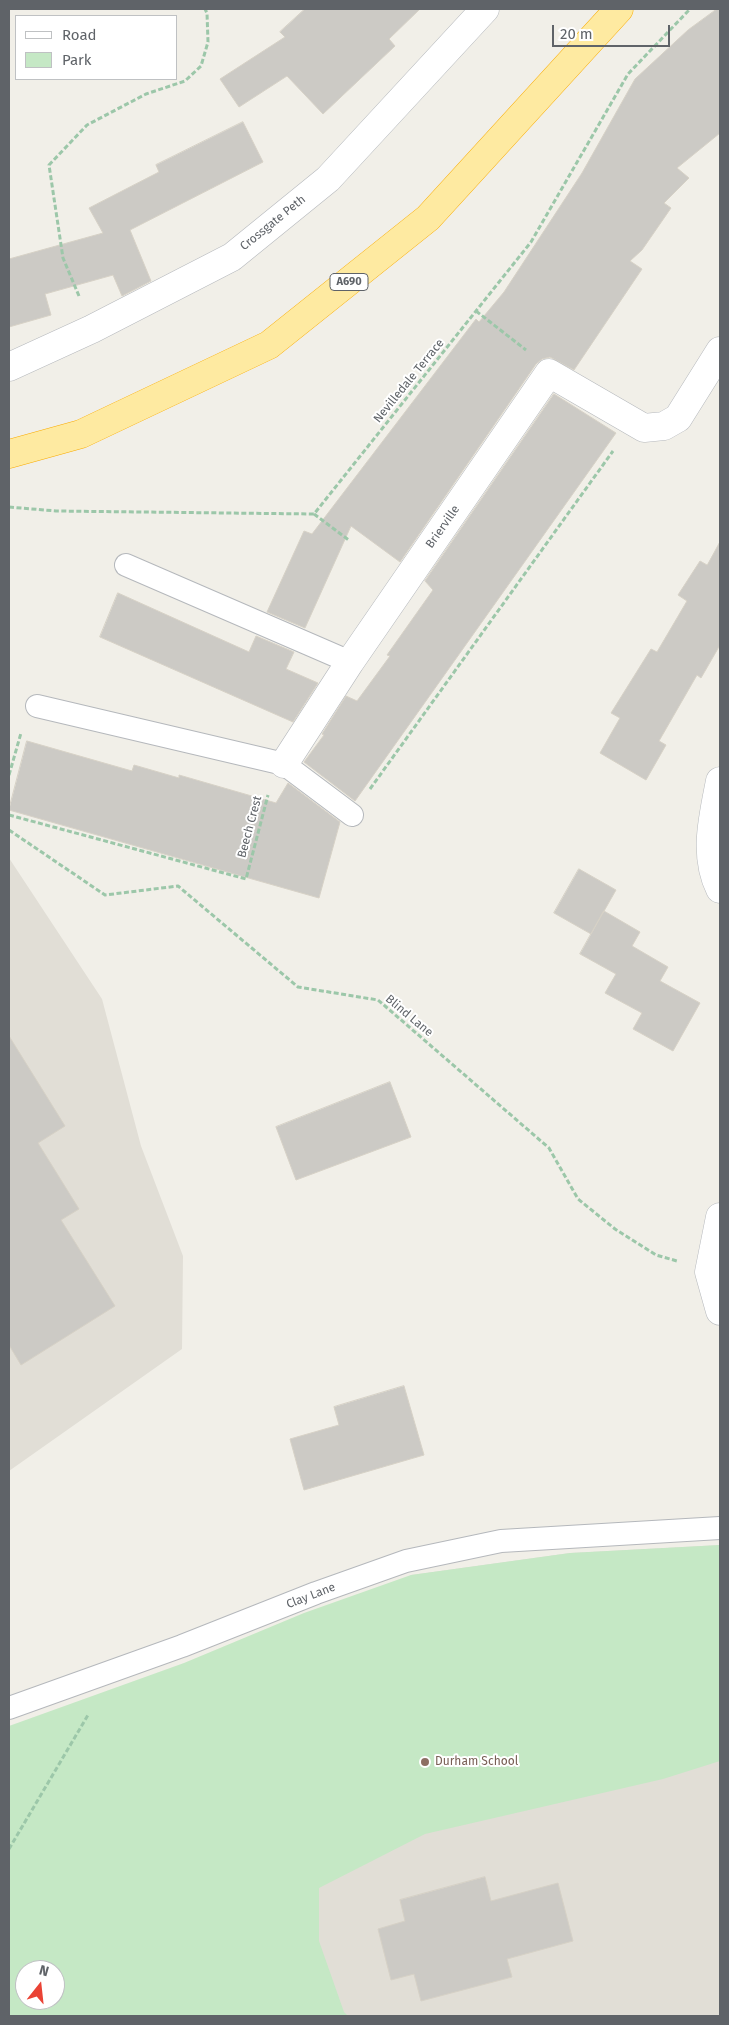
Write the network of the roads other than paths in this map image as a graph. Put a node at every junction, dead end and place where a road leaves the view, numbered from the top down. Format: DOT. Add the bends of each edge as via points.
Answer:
graph roads {
  1 [pos="485,9"];
  2 [pos="619,9"];
  3 [pos="720,351"];
  4 [pos="9,367"];
  5 [pos="9,454"];
  6 [pos="126,565"];
  7 [pos="350,662"];
  8 [pos="37,706"];
  9 [pos="277,775"];
  10 [pos="720,781"];
  11 [pos="352,815"];
  12 [pos="720,890"];
  13 [pos="720,1217"];
  14 [pos="720,1311"];
  15 [pos="720,1528"];
  16 [pos="9,1708"];
  1 -- 4 [label="street, Crossgate Peth" via="328,179 232,257 92,329"];
  2 -- 5 [label="highway, A690" via="428,218 269,345 81,434"];
  3 -- 7 [label="street, Brierville" via="678,418 664,426 639,425 549,373"];
  6 -- 7 [label="lane"];
  7 -- 9 [label="street, Brierville"];
  8 -- 9 [label="lane"];
  9 -- 11 [label="lane"];
  10 -- 12 [label="street" via="710,842 713,875"];
  13 -- 14 [label="street" via="708,1272"];
  15 -- 16 [label="lane, Clay Lane" via="500,1540 406,1561"];
}
